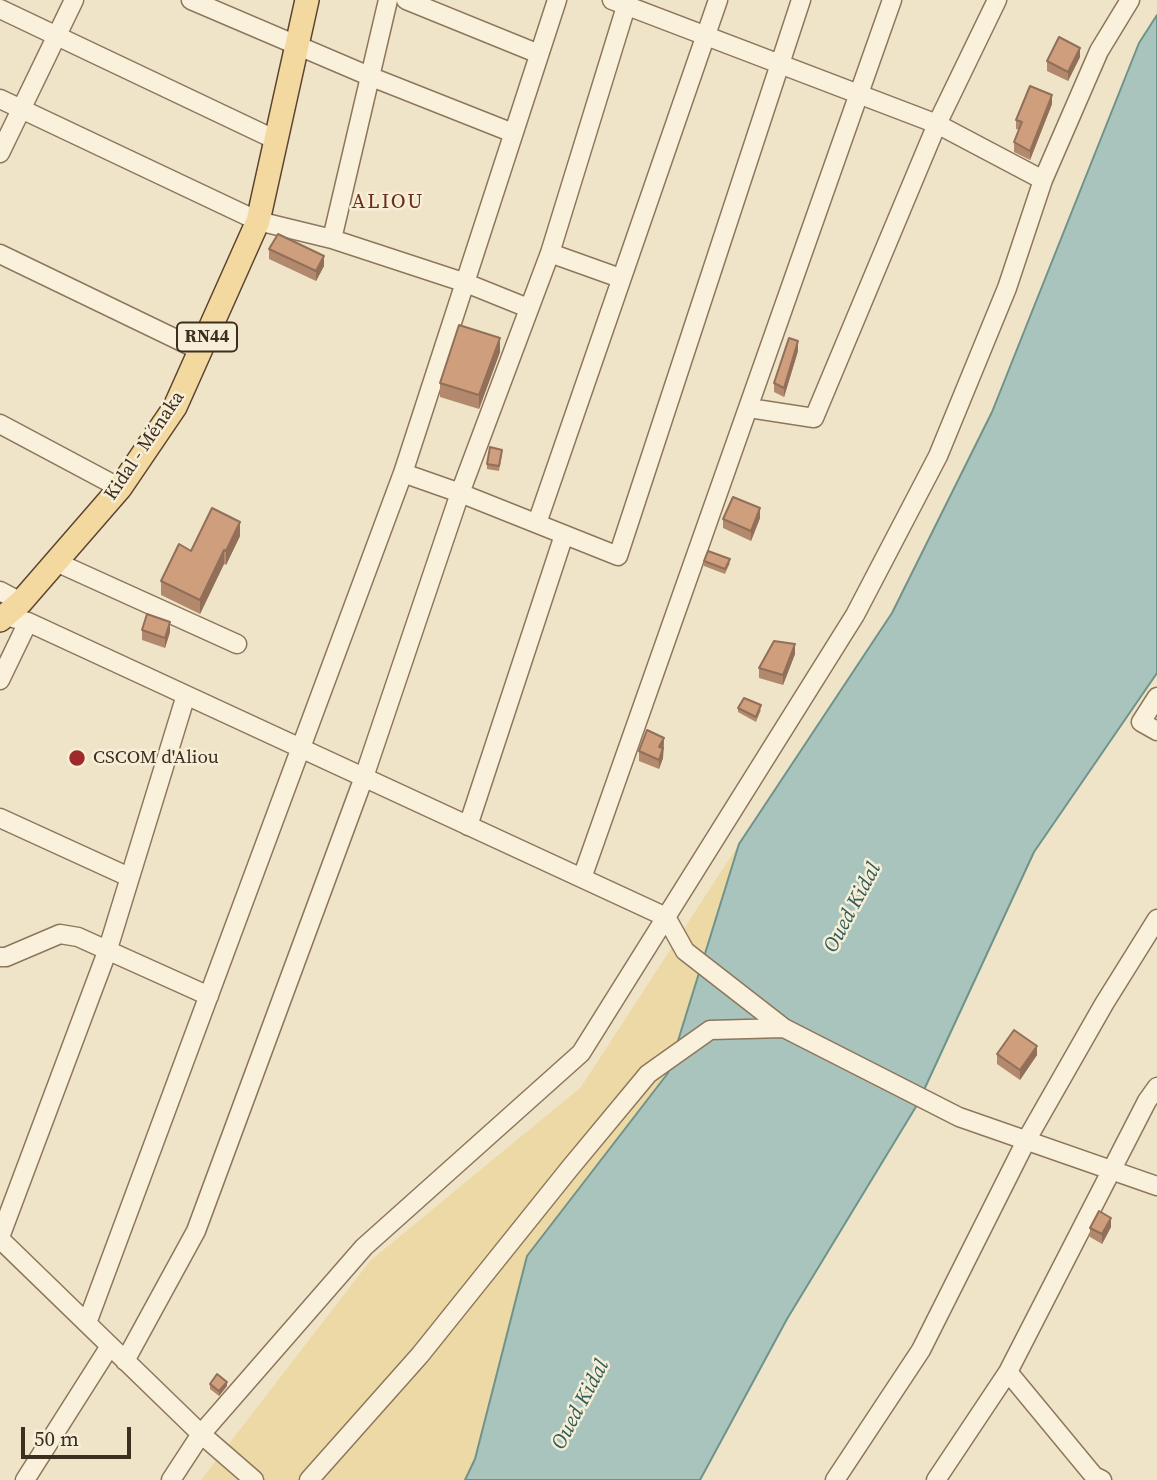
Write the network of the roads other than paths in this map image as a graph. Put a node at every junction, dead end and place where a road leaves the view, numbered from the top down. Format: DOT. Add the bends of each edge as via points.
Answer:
graph roads {
  1 [pos="74,0"];
  2 [pos="191,0"];
  3 [pos="307,0"];
  4 [pos="388,0"];
  5 [pos="405,0"];
  6 [pos="557,0"];
  7 [pos="718,0"];
  8 [pos="801,0"];
  9 [pos="892,0"];
  10 [pos="997,0"];
  11 [pos="1130,0"];
  12 [pos="622,2"];
  13 [pos="0,9"];
  14 [pos="57,36"];
  15 [pos="706,36"];
  16 [pos="295,44"];
  17 [pos="538,54"];
  18 [pos="779,64"];
  19 [pos="369,76"];
  20 [pos="860,95"];
  21 [pos="0,99"];
  22 [pos="21,109"];
  23 [pos="937,124"];
  24 [pos="513,134"];
  25 [pos="276,141"];
  26 [pos="0,153"];
  27 [pos="1043,180"];
  28 [pos="258,221"];
  29 [pos="332,239"];
  30 [pos="550,253"];
  31 [pos="0,254"];
  32 [pos="620,278"];
  33 [pos="466,283"];
  34 [pos="528,308"];
  35 [pos="201,351"];
  36 [pos="749,408"];
  37 [pos="0,425"];
  38 [pos="403,473"];
  39 [pos="120,488"];
  40 [pos="460,493"];
  41 [pos="537,523"];
  42 [pos="564,535"];
  43 [pos="56,562"];
  44 [pos="0,591"];
  45 [pos="14,615"];
  46 [pos="237,644"];
  47 [pos="0,680"];
  48 [pos="186,695"];
  49 [pos="1157,697"];
  50 [pos="1157,731"];
  51 [pos="301,748"];
  52 [pos="364,777"];
  53 [pos="0,818"];
  54 [pos="468,826"];
  55 [pos="130,877"];
  56 [pos="582,878"];
  57 [pos="666,917"];
  58 [pos="1157,919"];
  59 [pos="107,951"];
  60 [pos="0,957"];
  61 [pos="209,996"];
  62 [pos="784,1028"];
  63 [pos="1157,1087"];
  64 [pos="1027,1139"];
  65 [pos="1114,1170"];
  66 [pos="1157,1186"];
  67 [pos="0,1238"];
  68 [pos="87,1322"];
  69 [pos="110,1346"];
  70 [pos="125,1361"];
  71 [pos="1008,1372"];
  72 [pos="201,1434"];
  73 [pos="1096,1479"];
  74 [pos="25,1480"];
  75 [pos="171,1480"];
  76 [pos="254,1480"];
  77 [pos="309,1480"];
  78 [pos="835,1480"];
  79 [pos="936,1480"];
  1 -- 14 [label="street"];
  2 -- 16 [label="street"];
  3 -- 16 [label="main road, Kidal - Ménaka / RN44"];
  4 -- 19 [label="street"];
  5 -- 17 [label="street"];
  6 -- 17 [label="street"];
  7 -- 15 [label="street"];
  8 -- 18 [label="street"];
  9 -- 20 [label="street"];
  10 -- 23 [label="street"];
  11 -- 27 [label="street" via="1099,51"];
  12 -- 15 [label="street"];
  12 -- 30 [label="street"];
  13 -- 14 [label="street"];
  14 -- 22 [label="street"];
  14 -- 25 [label="street"];
  15 -- 18 [label="street"];
  15 -- 32 [label="street"];
  16 -- 19 [label="street"];
  16 -- 25 [label="main road, Kidal - Ménaka / RN44"];
  17 -- 24 [label="street"];
  18 -- 20 [label="street"];
  18 -- 42 [label="street" via="618,556"];
  19 -- 24 [label="street"];
  19 -- 29 [label="street"];
  20 -- 23 [label="street"];
  20 -- 36 [label="street"];
  21 -- 22 [label="street"];
  22 -- 26 [label="street"];
  22 -- 28 [label="street"];
  23 -- 27 [label="street"];
  23 -- 36 [label="street" via="814,418"];
  24 -- 33 [label="street"];
  25 -- 28 [label="main road, Kidal - Ménaka / RN44"];
  27 -- 57 [label="street" via="1007,288 938,456 855,615"];
  28 -- 29 [label="street"];
  28 -- 35 [label="main road, Kidal - Ménaka / RN44"];
  29 -- 33 [label="street"];
  30 -- 32 [label="street"];
  30 -- 34 [label="street"];
  31 -- 35 [label="street"];
  32 -- 41 [label="street"];
  33 -- 34 [label="street"];
  33 -- 38 [label="street"];
  34 -- 40 [label="street"];
  35 -- 39 [label="main road, Kidal - Ménaka / RN44" via="175,407"];
  36 -- 56 [label="street"];
  37 -- 39 [label="street"];
  38 -- 40 [label="street"];
  38 -- 51 [label="street"];
  39 -- 43 [label="main road, Kidal - Ménaka / RN44"];
  40 -- 41 [label="street"];
  40 -- 52 [label="street"];
  41 -- 42 [label="street"];
  42 -- 54 [label="street"];
  43 -- 45 [label="main road, Kidal - Ménaka / RN44"];
  43 -- 46 [label="street"];
  44 -- 45 [label="street"];
  45 -- 47 [label="street"];
  45 -- 48 [label="street"];
  48 -- 51 [label="street"];
  48 -- 55 [label="street"];
  49 -- 50 [label="street" via="1141,722"];
  51 -- 52 [label="street"];
  51 -- 61 [label="street"];
  52 -- 54 [label="street"];
  52 -- 70 [label="street" via="196,1231"];
  53 -- 55 [label="street"];
  54 -- 56 [label="street"];
  55 -- 59 [label="street"];
  56 -- 57 [label="street"];
  57 -- 62 [label="street" via="685,951"];
  57 -- 72 [label="street" via="581,1054 364,1247"];
  58 -- 64 [label="street"];
  59 -- 60 [label="street" via="60,934"];
  59 -- 61 [label="street"];
  59 -- 67 [label="street"];
  61 -- 68 [label="street"];
  62 -- 64 [label="street" via="959,1117"];
  62 -- 77 [label="street" via="710,1030 648,1074 420,1355"];
  63 -- 65 [label="street"];
  64 -- 65 [label="street"];
  64 -- 78 [label="street" via="921,1350"];
  65 -- 66 [label="street"];
  65 -- 71 [label="street"];
  67 -- 68 [label="street"];
  68 -- 69 [label="street"];
  69 -- 70 [label="street"];
  69 -- 74 [label="street"];
  70 -- 72 [label="street"];
  71 -- 73 [label="street"];
  71 -- 79 [label="street"];
  72 -- 75 [label="street"];
  72 -- 76 [label="street"];
}
